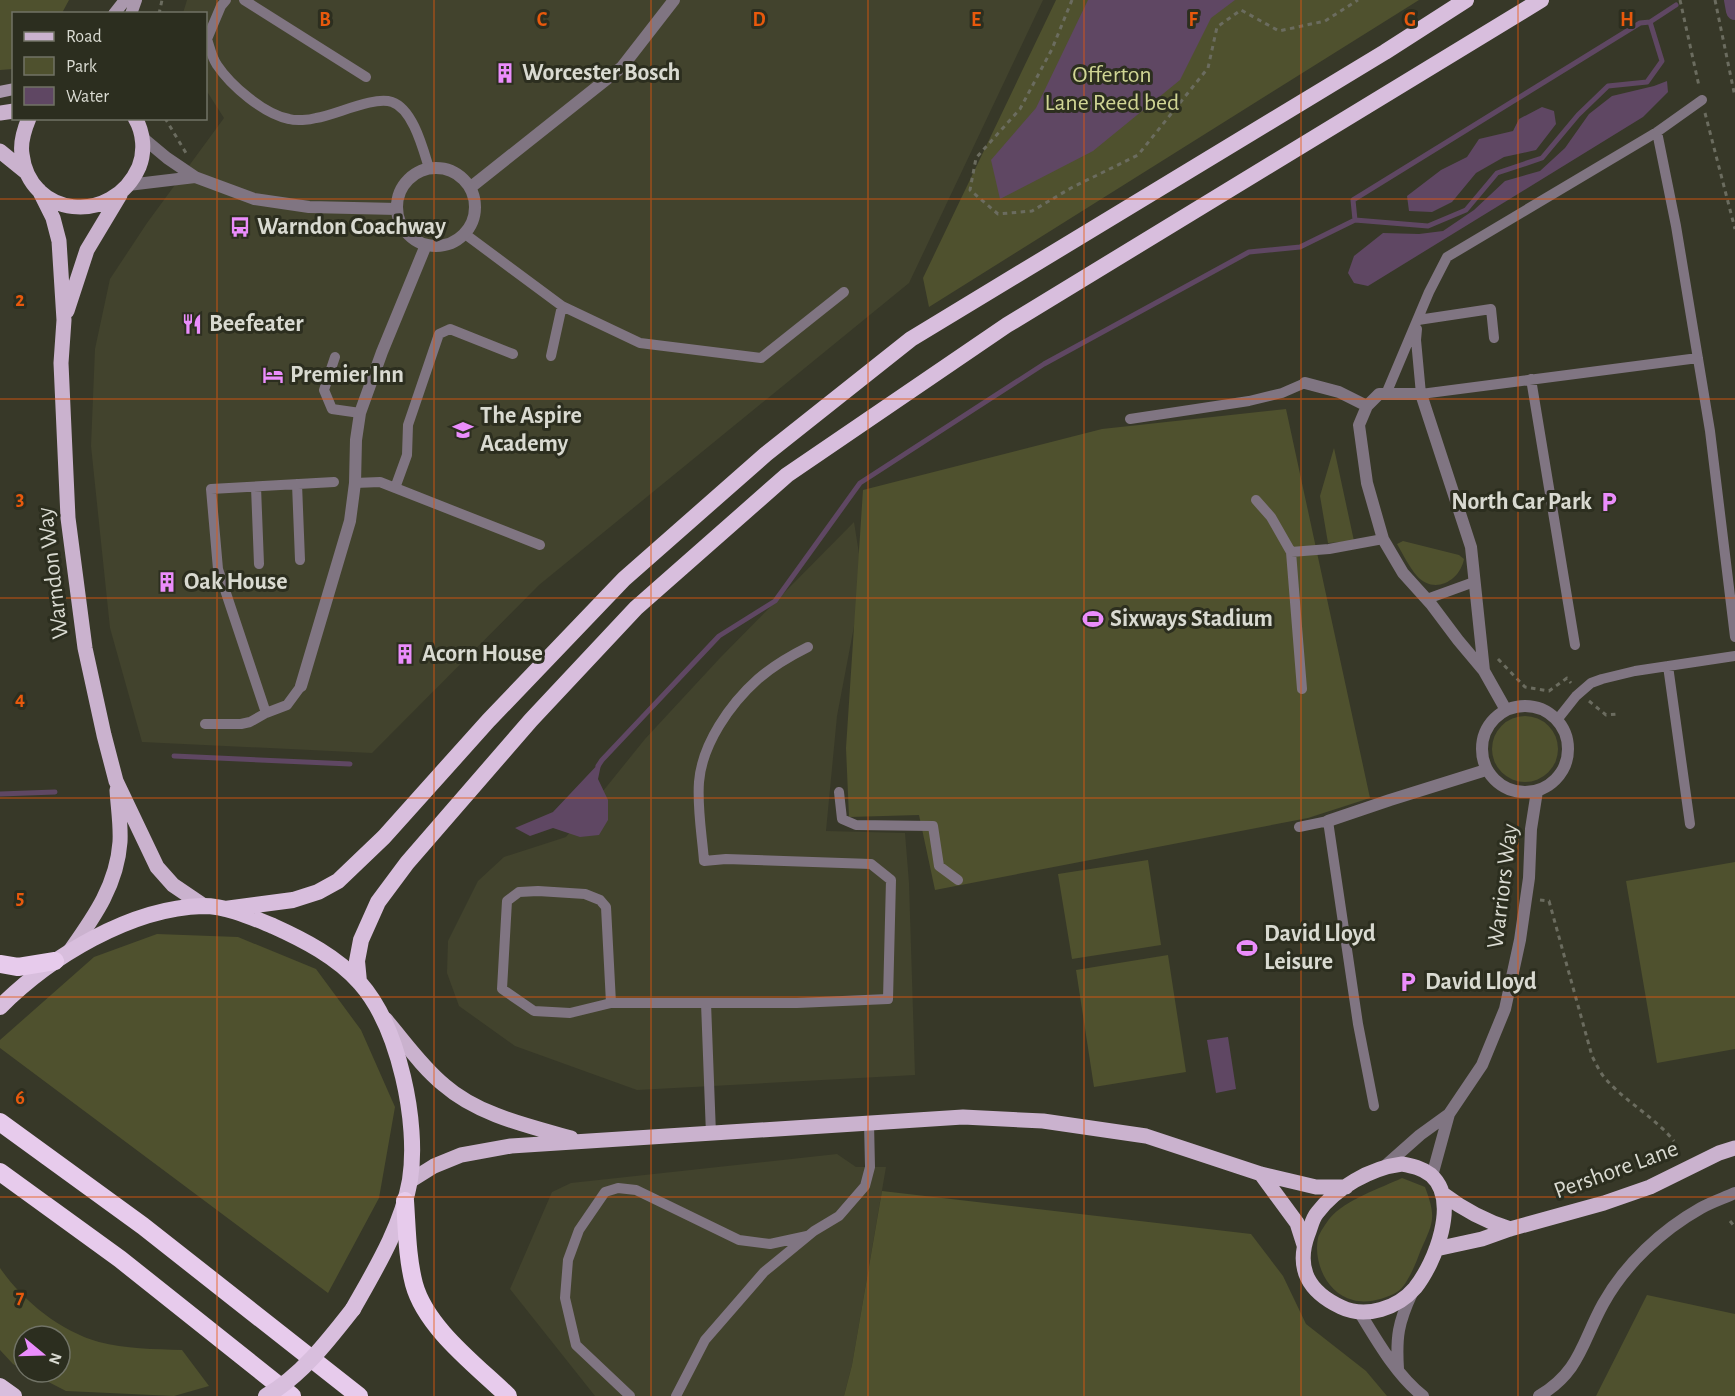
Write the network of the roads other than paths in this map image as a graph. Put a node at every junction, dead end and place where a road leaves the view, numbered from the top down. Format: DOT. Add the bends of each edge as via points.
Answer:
graph roads {
  1 [pos="125,0"];
  2 [pos="226,0"];
  3 [pos="244,0"];
  4 [pos="674,0"];
  5 [pos="1466,0"];
  6 [pos="1541,0"];
  7 [pos="116,12"];
  8 [pos="366,77"];
  9 [pos="1702,100"];
  10 [pos="28,120"];
  11 [pos="136,120"];
  12 [pos="1657,132"];
  13 [pos="143,138"];
  14 [pos="0,151"];
  15 [pos="429,168"];
  16 [pos="27,173"];
  17 [pos="195,177"];
  18 [pos="471,187"];
  19 [pos="39,190"];
  20 [pos="124,190"];
  21 [pos="397,209"];
  22 [pos="465,234"];
  23 [pos="426,245"];
  24 [pos="844,292"];
  25 [pos="562,306"];
  26 [pos="64,320"];
  27 [pos="1418,320"];
  28 [pos="1494,338"];
  29 [pos="513,354"];
  30 [pos="550,356"];
  31 [pos="335,357"];
  32 [pos="1698,358"];
  33 [pos="1531,379"];
  34 [pos="1305,382"];
  35 [pos="1386,394"];
  36 [pos="1421,394"];
  37 [pos="1367,406"];
  38 [pos="360,413"];
  39 [pos="1130,419"];
  40 [pos="334,482"];
  41 [pos="356,483"];
  42 [pos="297,484"];
  43 [pos="256,487"];
  44 [pos="395,488"];
  45 [pos="1256,500"];
  46 [pos="1383,539"];
  47 [pos="540,545"];
  48 [pos="1290,552"];
  49 [pos="300,560"];
  50 [pos="259,564"];
  51 [pos="1474,582"];
  52 [pos="1427,599"];
  53 [pos="1735,637"];
  54 [pos="1575,645"];
  55 [pos="808,646"];
  56 [pos="1735,656"];
  57 [pos="1668,666"];
  58 [pos="1484,671"];
  59 [pos="301,686"];
  60 [pos="1302,689"];
  61 [pos="1506,710"];
  62 [pos="266,713"];
  63 [pos="1557,720"];
  64 [pos="205,724"];
  65 [pos="1486,770"];
  66 [pos="116,781"];
  67 [pos="1537,791"];
  68 [pos="839,792"];
  69 [pos="1328,821"];
  70 [pos="1690,825"];
  71 [pos="1299,827"];
  72 [pos="957,880"];
  73 [pos="204,906"];
  74 [pos="225,909"];
  75 [pos="62,956"];
  76 [pos="0,964"];
  77 [pos="359,982"];
  78 [pos="611,1003"];
  79 [pos="706,1003"];
  80 [pos="0,1007"];
  81 [pos="381,1014"];
  82 [pos="1374,1106"];
  83 [pos="1449,1114"];
  84 [pos="0,1122"];
  85 [pos="869,1123"];
  86 [pos="711,1134"];
  87 [pos="580,1141"];
  88 [pos="1735,1148"];
  89 [pos="1386,1166"];
  90 [pos="0,1172"];
  91 [pos="1261,1174"];
  92 [pos="1432,1176"];
  93 [pos="410,1181"];
  94 [pos="1346,1187"];
  95 [pos="1735,1193"];
  96 [pos="1443,1194"];
  97 [pos="405,1201"];
  98 [pos="1510,1229"];
  99 [pos="807,1236"];
  100 [pos="1304,1245"];
  101 [pos="1436,1249"];
  102 [pos="1414,1290"];
  103 [pos="1360,1313"];
  104 [pos="1398,1371"];
  105 [pos="0,1386"];
  106 [pos="14,1396"];
  107 [pos="266,1396"];
  108 [pos="292,1396"];
  109 [pos="359,1396"];
  110 [pos="508,1396"];
  111 [pos="630,1396"];
  112 [pos="676,1396"];
  113 [pos="1423,1396"];
  114 [pos="1539,1396"];
  1 -- 7 [label="main road"];
  2 -- 15 [label="lane" via="207,39 216,64 238,90 263,108 289,119 316,118 373,102 392,102 417,129"];
  3 -- 8 [label="lane"];
  4 -- 18 [label="street" via="622,67"];
  5 -- 74 [label="highway" via="910,339 766,454 624,579 384,837 338,881 293,900"];
  6 -- 77 [label="highway" via="1007,325 787,475 636,608 407,862 378,902 361,940"];
  9 -- 12 [label="lane"];
  10 -- 16 [label="main road" via="22,135"];
  11 -- 13 [label="main road"];
  12 -- 27 [label="lane" via="1447,257"];
  12 -- 32 [label="lane"];
  13 -- 17 [label="street"];
  13 -- 20 [label="main road, Warndon Way" via="141,161"];
  14 -- 16 [label="main road"];
  15 -- 18 [label="street" via="454,171"];
  15 -- 21 [label="street" via="410,177 398,197"];
  16 -- 19 [label="main road, Warndon Way"];
  17 -- 20 [label="street"];
  17 -- 21 [label="street" via="255,199 309,207"];
  18 -- 22 [label="street" via="476,211"];
  19 -- 20 [label="main road" via="57,203 78,208 100,205"];
  19 -- 26 [label="main road, Warndon Way" via="59,241"];
  20 -- 26 [label="main road, Warndon Way" via="87,250"];
  21 -- 23 [label="street" via="406,232"];
  22 -- 23 [label="street" via="447,245"];
  22 -- 25 [label="lane"];
  23 -- 38 [label="street"];
  24 -- 25 [label="lane" via="761,358 640,343"];
  25 -- 30 [label="lane"];
  26 -- 66 [label="main road, Warndon Way" via="61,363 68,518 85,648"];
  27 -- 28 [label="lane" via="1491,309"];
  27 -- 35 [label="lane"];
  27 -- 36 [label="lane"];
  29 -- 44 [label="lane" via="450,329 439,334 408,424 407,455"];
  31 -- 38 [label="lane" via="324,390 332,409"];
  32 -- 33 [label="lane"];
  32 -- 53 [label="lane"];
  33 -- 36 [label="lane"];
  33 -- 54 [label="lane"];
  34 -- 37 [label="street"];
  34 -- 39 [label="lane" via="1282,393 1249,400"];
  35 -- 36 [label="street"];
  35 -- 37 [label="street" via="1379,394"];
  36 -- 51 [label="street" via="1470,548"];
  37 -- 46 [label="street" via="1359,425 1367,483"];
  38 -- 41 [label="street"];
  40 -- 42 [label="lane"];
  41 -- 44 [label="lane" via="380,482"];
  41 -- 59 [label="street" via="350,521"];
  42 -- 43 [label="lane"];
  42 -- 49 [label="lane"];
  43 -- 50 [label="lane"];
  43 -- 62 [label="lane" via="211,489 218,569"];
  44 -- 47 [label="lane"];
  45 -- 48 [label="lane" via="1271,517"];
  46 -- 48 [label="lane"];
  46 -- 52 [label="street" via="1403,573"];
  48 -- 60 [label="lane"];
  51 -- 52 [label="lane"];
  51 -- 58 [label="street"];
  52 -- 58 [label="street"];
  55 -- 79 [label="lane" via="758,680 719,726 699,783 704,861 871,864 891,880 888,999"];
  56 -- 57 [label="lane"];
  57 -- 63 [label="lane" via="1591,683"];
  57 -- 70 [label="lane"];
  58 -- 61 [label="street"];
  59 -- 62 [label="lane" via="287,705"];
  61 -- 63 [label="street" via="1538,708"];
  61 -- 65 [label="street" via="1490,723 1482,741"];
  62 -- 64 [label="lane" via="241,724"];
  63 -- 67 [label="street" via="1565,732 1567,761 1551,785"];
  65 -- 67 [label="street" via="1493,780 1514,792"];
  65 -- 69 [label="street"];
  66 -- 73 [label="main road, Warndon Way" via="157,867 173,885"];
  66 -- 75 [label="main road, Warndon Way" via="120,841 116,871 101,905"];
  67 -- 83 [label="street, Warriors Way" via="1520,940 1505,1009 1482,1065"];
  68 -- 72 [label="lane" via="842,819 856,825 933,826 939,866"];
  69 -- 71 [label="lane"];
  69 -- 82 [label="lane"];
  73 -- 74 [label="highway"];
  73 -- 75 [label="highway" via="161,912 125,924"];
  74 -- 77 [label="highway" via="304,940"];
  75 -- 76 [label="highway" via="18,967"];
  75 -- 80 [label="highway"];
  77 -- 81 [label="highway"];
  78 -- 78 [label="lane" via="570,1014 534,1011 502,989 507,901 519,892 538,891 585,894 600,900 606,907"];
  78 -- 79 [label="lane"];
  79 -- 86 [label="lane"];
  81 -- 87 [label="main road" via="445,1086 478,1107"];
  81 -- 93 [label="highway" via="399,1063 409,1108"];
  83 -- 89 [label="street, Warriors Way"];
  83 -- 92 [label="street, Warriors Way"];
  84 -- 109 [label="highway" via="143,1226"];
  85 -- 86 [label="main road"];
  85 -- 91 [label="main road" via="963,1117 1043,1121 1146,1136"];
  85 -- 99 [label="lane" via="870,1167 865,1186 839,1216"];
  86 -- 87 [label="main road"];
  87 -- 93 [label="main road" via="461,1155"];
  88 -- 98 [label="main road, Pershore Lane" via="1641,1190"];
  89 -- 92 [label="main road" via="1419,1167"];
  89 -- 94 [label="main road"];
  90 -- 108 [label="highway" via="120,1259"];
  91 -- 94 [label="main road" via="1316,1187"];
  91 -- 100 [label="main road" via="1297,1223"];
  92 -- 96 [label="main road"];
  93 -- 97 [label="highway"];
  94 -- 100 [label="main road" via="1315,1215"];
  95 -- 114 [label="street" via="1701,1207 1660,1236 1630,1266 1603,1303 1579,1358 1556,1386"];
  96 -- 98 [label="main road" via="1486,1221"];
  96 -- 101 [label="main road" via="1446,1214"];
  97 -- 107 [label="highway, bridge" via="353,1309 301,1369"];
  97 -- 110 [label="highway" via="410,1263 423,1308"];
  98 -- 101 [label="main road, Pershore Lane"];
  99 -- 111 [label="lane" via="770,1244 739,1239 636,1190 618,1188 605,1192 579,1230 568,1260 565,1298 576,1345"];
  99 -- 112 [label="lane" via="764,1272 705,1340"];
  100 -- 103 [label="main road" via="1303,1270 1313,1287 1329,1301"];
  101 -- 102 [label="main road"];
  102 -- 103 [label="main road" via="1387,1309"];
  102 -- 104 [label="street" via="1401,1317"];
  103 -- 104 [label="street"];
  104 -- 113 [label="street"];
  105 -- 106 [label="highway"];
}
